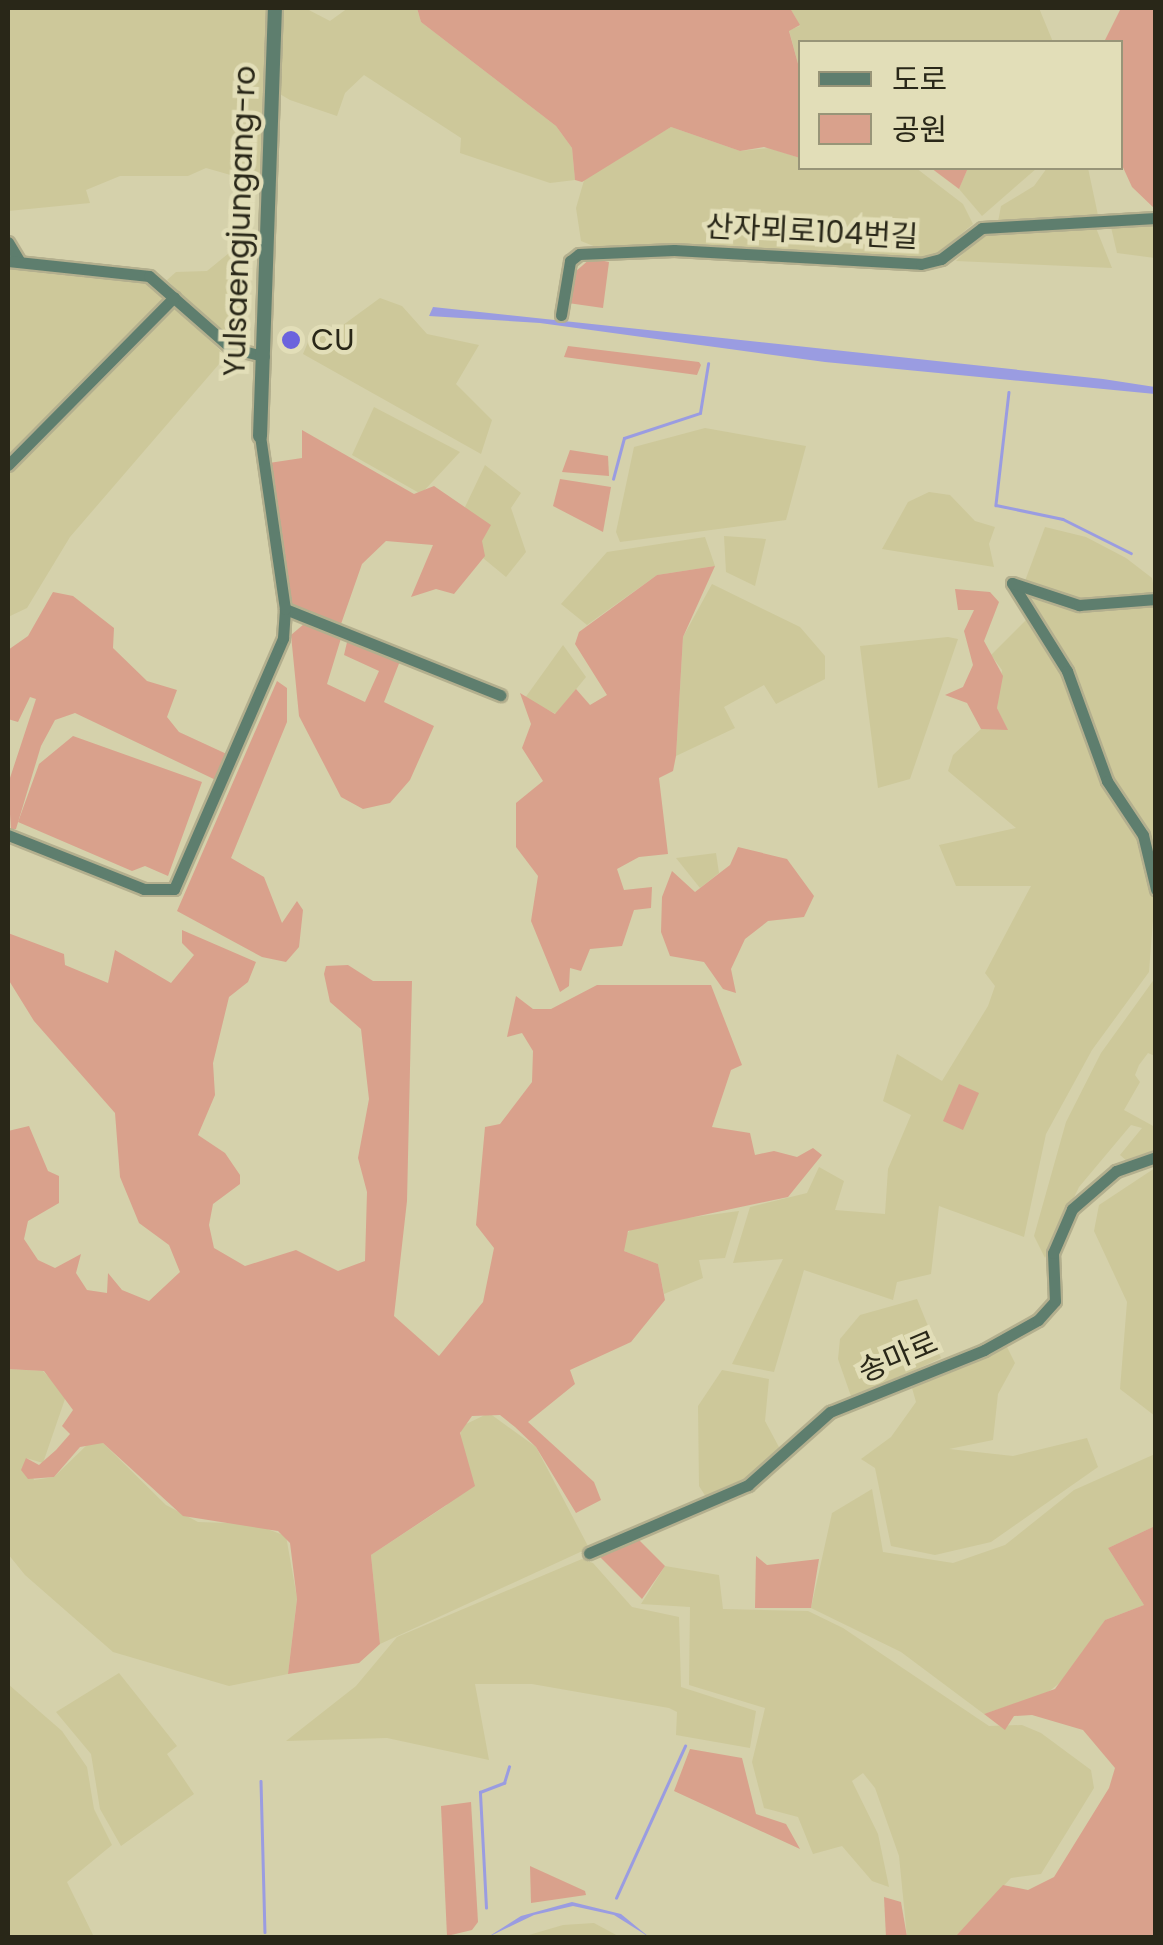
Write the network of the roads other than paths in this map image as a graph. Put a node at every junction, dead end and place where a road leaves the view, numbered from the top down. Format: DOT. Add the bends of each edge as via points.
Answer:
graph roads {
  1 [pos="275,8"];
  2 [pos="1156,218"];
  3 [pos="8,242"];
  4 [pos="13,260"];
  5 [pos="174,297"];
  6 [pos="561,315"];
  7 [pos="264,356"];
  8 [pos="260,436"];
  9 [pos="8,465"];
  10 [pos="1156,600"];
  11 [pos="285,609"];
  12 [pos="500,694"];
  13 [pos="8,835"];
  14 [pos="1156,889"];
  15 [pos="1156,1157"];
  16 [pos="589,1554"];
  1 -- 7 [label="street, Yulsaengjungang-ro"];
  2 -- 6 [label="street, 산자뫼로104번길" via="982,228 940,259 921,264 674,250 579,254 570,262"];
  3 -- 4 [label="street"];
  4 -- 5 [label="street" via="140,273"];
  5 -- 7 [label="street" via="231,348"];
  5 -- 9 [label="street"];
  7 -- 8 [label="street, Yulsaengjungang-ro"];
  8 -- 11 [label="street"];
  10 -- 14 [label="street" via="1079,604 1012,583 1067,671 1107,780 1142,835"];
  11 -- 12 [label="street"];
  11 -- 13 [label="street" via="283,638 240,747 174,889 144,889"];
  15 -- 16 [label="street, 송마로" via="1116,1171 1072,1209 1053,1253 1055,1301 1038,1320 984,1350 830,1412 748,1484"];
}
